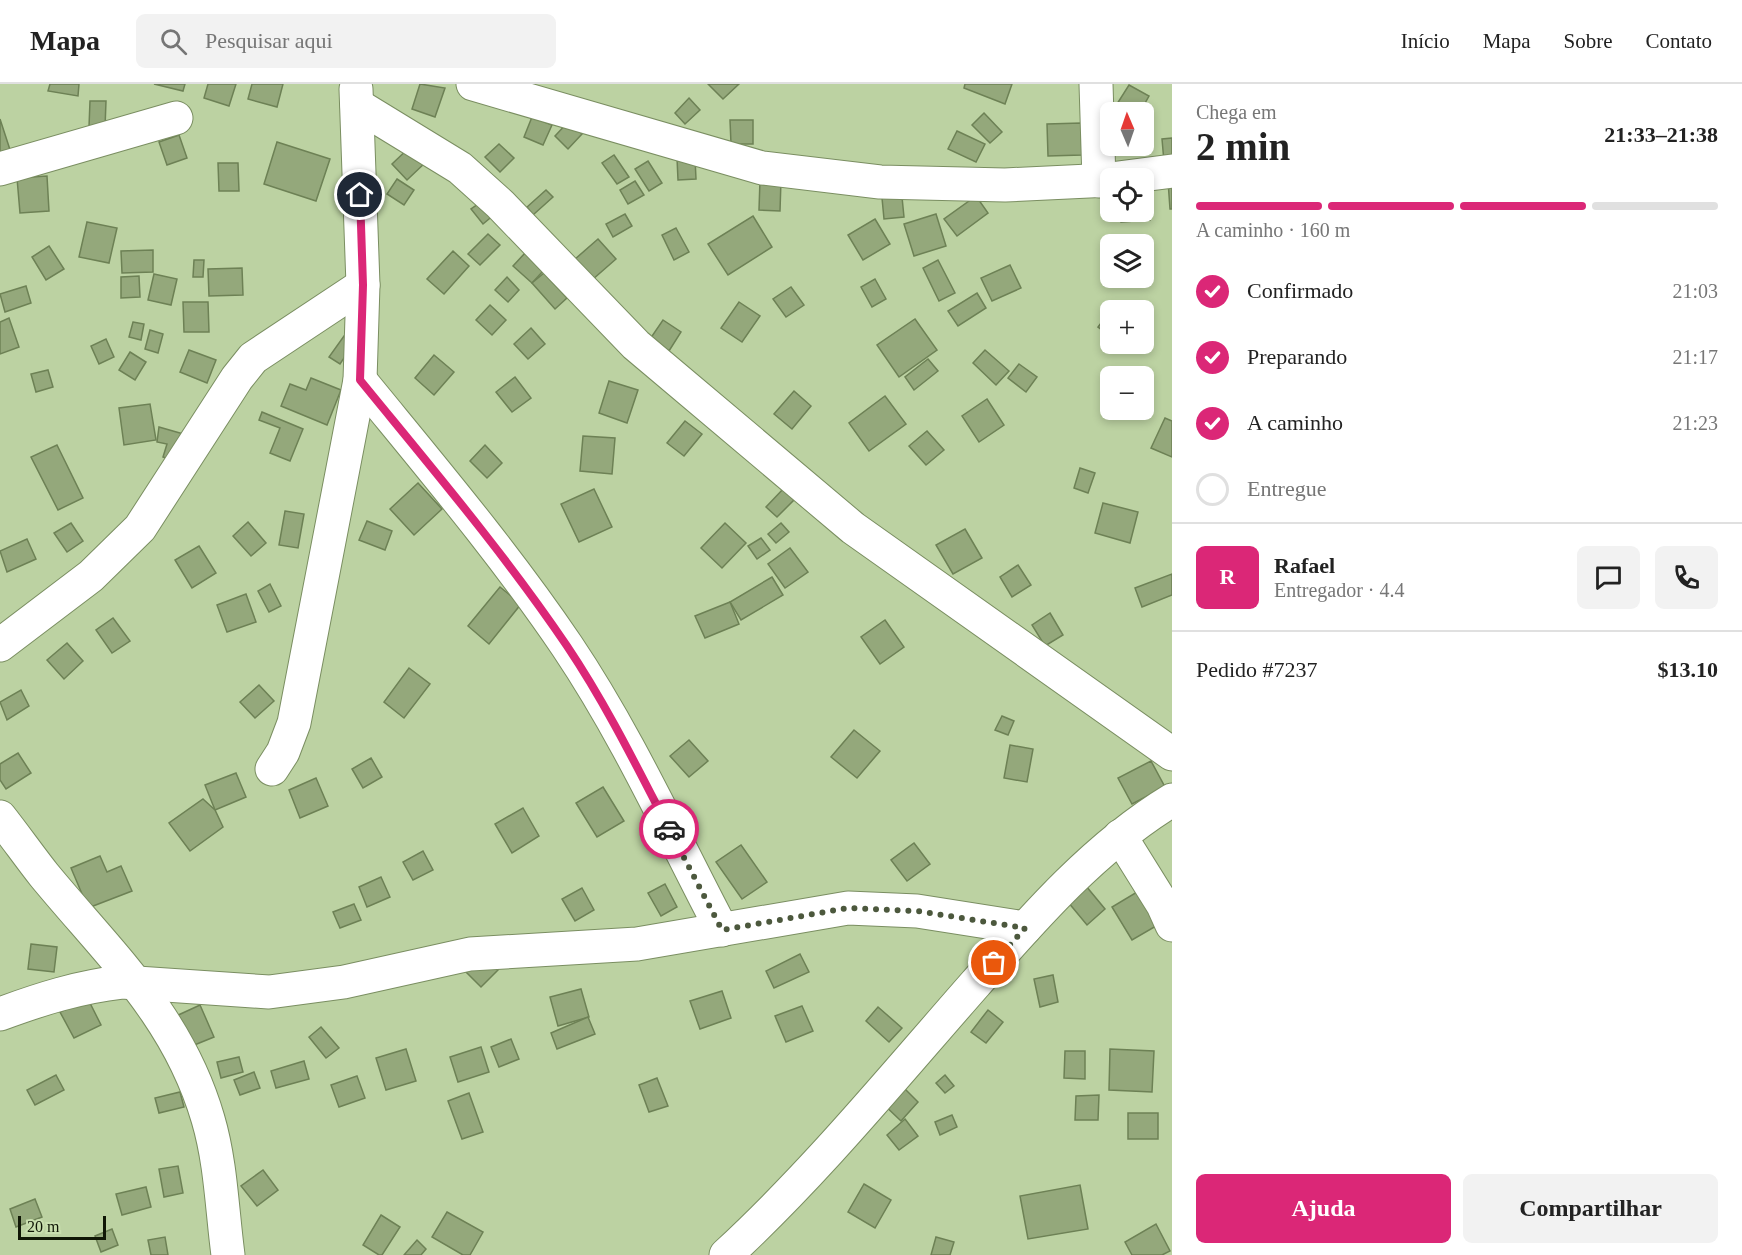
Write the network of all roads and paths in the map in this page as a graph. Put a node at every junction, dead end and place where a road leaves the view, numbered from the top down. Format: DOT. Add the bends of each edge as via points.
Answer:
graph roads {
  1 [pos="1096,84"];
  2 [pos="486,85"];
  3 [pos="356,95"];
  4 [pos="176,118"];
  5 [pos="1107,168"];
  6 [pos="0,169"];
  7 [pos="1172,171"];
  8 [pos="1154,174"];
  9 [pos="1100,180"];
  10 [pos="363,285"];
  11 [pos="360,380"];
  12 [pos="0,645"];
  13 [pos="1172,754"];
  14 [pos="272,769"];
  15 [pos="1172,800"];
  16 [pos="0,817"];
  17 [pos="1120,836"];
  18 [pos="1172,925"];
  19 [pos="1025,928"];
  20 [pos="722,930"];
  21 [pos="138,983"];
  22 [pos="0,1014"];
  23 [pos="228,1255"];
  24 [pos="726,1255"];
  1 -- 5 [label="street"];
  2 -- 9 [label="street" via="762,168 880,182 1005,185"];
  3 -- 10 [label="street"];
  3 -- 13 [label="street" via="460,168 636,345 853,528"];
  4 -- 6 [label="street"];
  7 -- 8 [label="street"];
  10 -- 11 [label="street"];
  10 -- 12 [label="street" via="253,358 140,528 91,576"];
  11 -- 14 [label="street" via="294,723"];
  11 -- 20 [label="street" via="498,551 568,648 617,729"];
  15 -- 17 [label="street"];
  16 -- 21 [label="street" via="44,875"];
  17 -- 18 [label="street" via="1164,905"];
  17 -- 19 [label="street"];
  19 -- 20 [label="street" via="917,911 848,908"];
  19 -- 24 [label="street" via="807,1173"];
  20 -- 21 [label="street" via="637,944 470,954 344,982 269,992"];
  21 -- 22 [label="street" via="57,993"];
  21 -- 23 [label="street" via="171,1034 196,1084 208,1120"];
}
